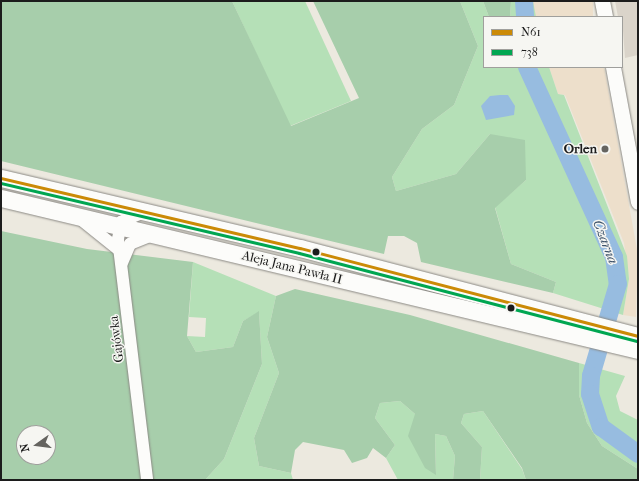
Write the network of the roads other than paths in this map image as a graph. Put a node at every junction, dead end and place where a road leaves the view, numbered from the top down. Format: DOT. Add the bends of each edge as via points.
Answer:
graph roads {
  1 [pos="602,1"];
  2 [pos="605,16"];
  3 [pos="613,68"];
  4 [pos="1,178"];
  5 [pos="1,198"];
  6 [pos="638,202"];
  7 [pos="146,212"];
  8 [pos="72,214"];
  9 [pos="119,225"];
  10 [pos="156,234"];
  11 [pos="120,250"];
  12 [pos="122,264"];
  13 [pos="584,330"];
  14 [pos="638,336"];
  15 [pos="617,338"];
  16 [pos="638,350"];
  17 [pos="147,480"];
  1 -- 2 [label="street"];
  3 -- 6 [label="street"];
  4 -- 7 [label="main road, Aleja Jana Pawła II"];
  5 -- 8 [label="main road, Aleja Jana Pawła II"];
  7 -- 9 [label="street" via="131,215"];
  7 -- 13 [label="main road, Aleja Jana Pawła II" via="388,266"];
  8 -- 9 [label="main road, Aleja Jana Pawła II"];
  8 -- 11 [label="street"];
  9 -- 10 [label="main road, Aleja Jana Pawła II"];
  9 -- 11 [label="street, Gajówka"];
  10 -- 12 [label="street" via="134,240"];
  10 -- 13 [label="main road, Aleja Jana Pawła II"];
  11 -- 12 [label="street, Gajówka"];
  12 -- 17 [label="street, Gajówka"];
  13 -- 15 [label="main road"];
  14 -- 15 [label="main road"];
  15 -- 16 [label="main road"];
}
